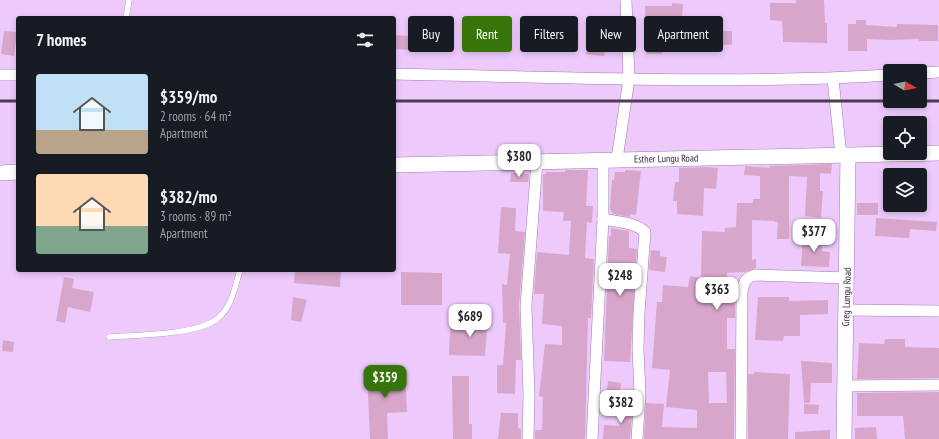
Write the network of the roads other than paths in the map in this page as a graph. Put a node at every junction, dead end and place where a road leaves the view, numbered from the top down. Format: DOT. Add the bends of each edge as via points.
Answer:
graph roads {
  1 [pos="129,0"];
  2 [pos="626,0"];
  3 [pos="126,16"];
  4 [pos="939,72"];
  5 [pos="927,73"];
  6 [pos="396,74"];
  7 [pos="0,75"];
  8 [pos="16,75"];
  9 [pos="883,75"];
  10 [pos="629,79"];
  11 [pos="833,79"];
  12 [pos="939,153"];
  13 [pos="844,155"];
  14 [pos="610,159"];
  15 [pos="537,161"];
  16 [pos="396,165"];
  17 [pos="0,172"];
  18 [pos="16,172"];
  19 [pos="602,219"];
  20 [pos="239,272"];
  21 [pos="847,278"];
  22 [pos="846,310"];
  23 [pos="939,311"];
  24 [pos="109,337"];
  25 [pos="939,385"];
  26 [pos="844,386"];
  27 [pos="528,439"];
  28 [pos="592,439"];
  29 [pos="637,439"];
  30 [pos="742,439"];
  31 [pos="844,439"];
  1 -- 3 [label="lane"];
  2 -- 10 [label="street"];
  4 -- 5 [label="street"];
  6 -- 10 [label="street"];
  7 -- 8 [label="street"];
  9 -- 11 [label="street"];
  10 -- 11 [label="street"];
  10 -- 14 [label="street"];
  11 -- 13 [label="street"];
  12 -- 13 [label="street, Esther Lungu Road"];
  13 -- 14 [label="street, Esther Lungu Road"];
  13 -- 21 [label="street, Greg Lungu Road"];
  14 -- 15 [label="street, Esther Lungu Road"];
  14 -- 19 [label="street"];
  15 -- 16 [label="street, Esther Lungu Road"];
  15 -- 27 [label="street" via="526,306"];
  17 -- 18 [label="street"];
  19 -- 28 [label="street"];
  19 -- 29 [label="street" via="634,225 645,232 639,313 640,394"];
  20 -- 24 [label="lane" via="232,299 217,320 199,327 172,332"];
  21 -- 22 [label="street, Greg Lungu Road"];
  21 -- 30 [label="street" via="755,275 744,281"];
  22 -- 23 [label="street"];
  22 -- 26 [label="street, Greg Lungu Road"];
  25 -- 26 [label="street"];
  26 -- 31 [label="street, Greg Lungu Road"];
}
